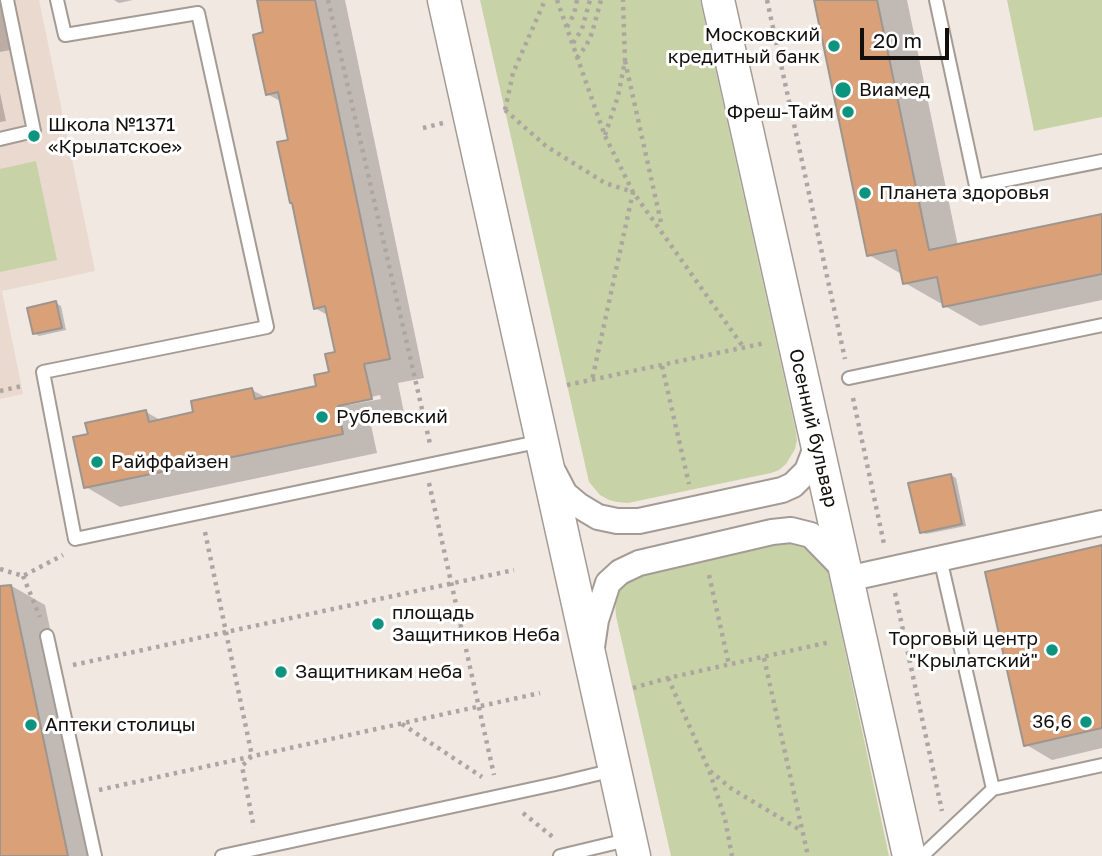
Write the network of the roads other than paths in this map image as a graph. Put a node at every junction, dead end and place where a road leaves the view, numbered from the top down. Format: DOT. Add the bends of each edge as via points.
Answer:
graph roads {
  1 [pos="7,0"];
  2 [pos="57,0"];
  3 [pos="444,0"];
  4 [pos="718,0"];
  5 [pos="936,0"];
  6 [pos="0,139"];
  7 [pos="1102,161"];
  8 [pos="1102,325"];
  9 [pos="849,378"];
  10 [pos="812,425"];
  11 [pos="543,445"];
  12 [pos="1102,523"];
  13 [pos="940,558"];
  14 [pos="846,575"];
  15 [pos="47,636"];
  16 [pos="590,660"];
  17 [pos="1102,765"];
  18 [pos="615,770"];
  19 [pos="993,789"];
  20 [pos="633,848"];
  21 [pos="94,856"];
  22 [pos="222,856"];
  23 [pos="560,856"];
  24 [pos="909,856"];
  25 [pos="922,856"];
  1 -- 6 [label="lane" via="34,131"];
  2 -- 11 [label="lane" via="65,35 198,13 267,327 43,372 75,539"];
  3 -- 11 [label="street"];
  4 -- 10 [label="street, Осенний бульвар"];
  5 -- 7 [label="lane" via="976,186"];
  8 -- 9 [label="lane"];
  10 -- 11 [label="street" via="812,460 793,485 639,521 598,517 578,505 565,494"];
  10 -- 14 [label="street, Осенний бульвар"];
  11 -- 16 [label="street"];
  12 -- 13 [label="street"];
  13 -- 14 [label="street"];
  13 -- 19 [label="lane"];
  14 -- 16 [label="street" via="811,535 791,530 639,562 608,583"];
  14 -- 24 [label="street, Осенний бульвар"];
  15 -- 21 [label="lane"];
  16 -- 18 [label="street"];
  17 -- 19 [label="lane"];
  18 -- 20 [label="street"];
  18 -- 22 [label="lane" via="499,791"];
  19 -- 25 [label="lane"];
  20 -- 23 [label="lane"];
}
